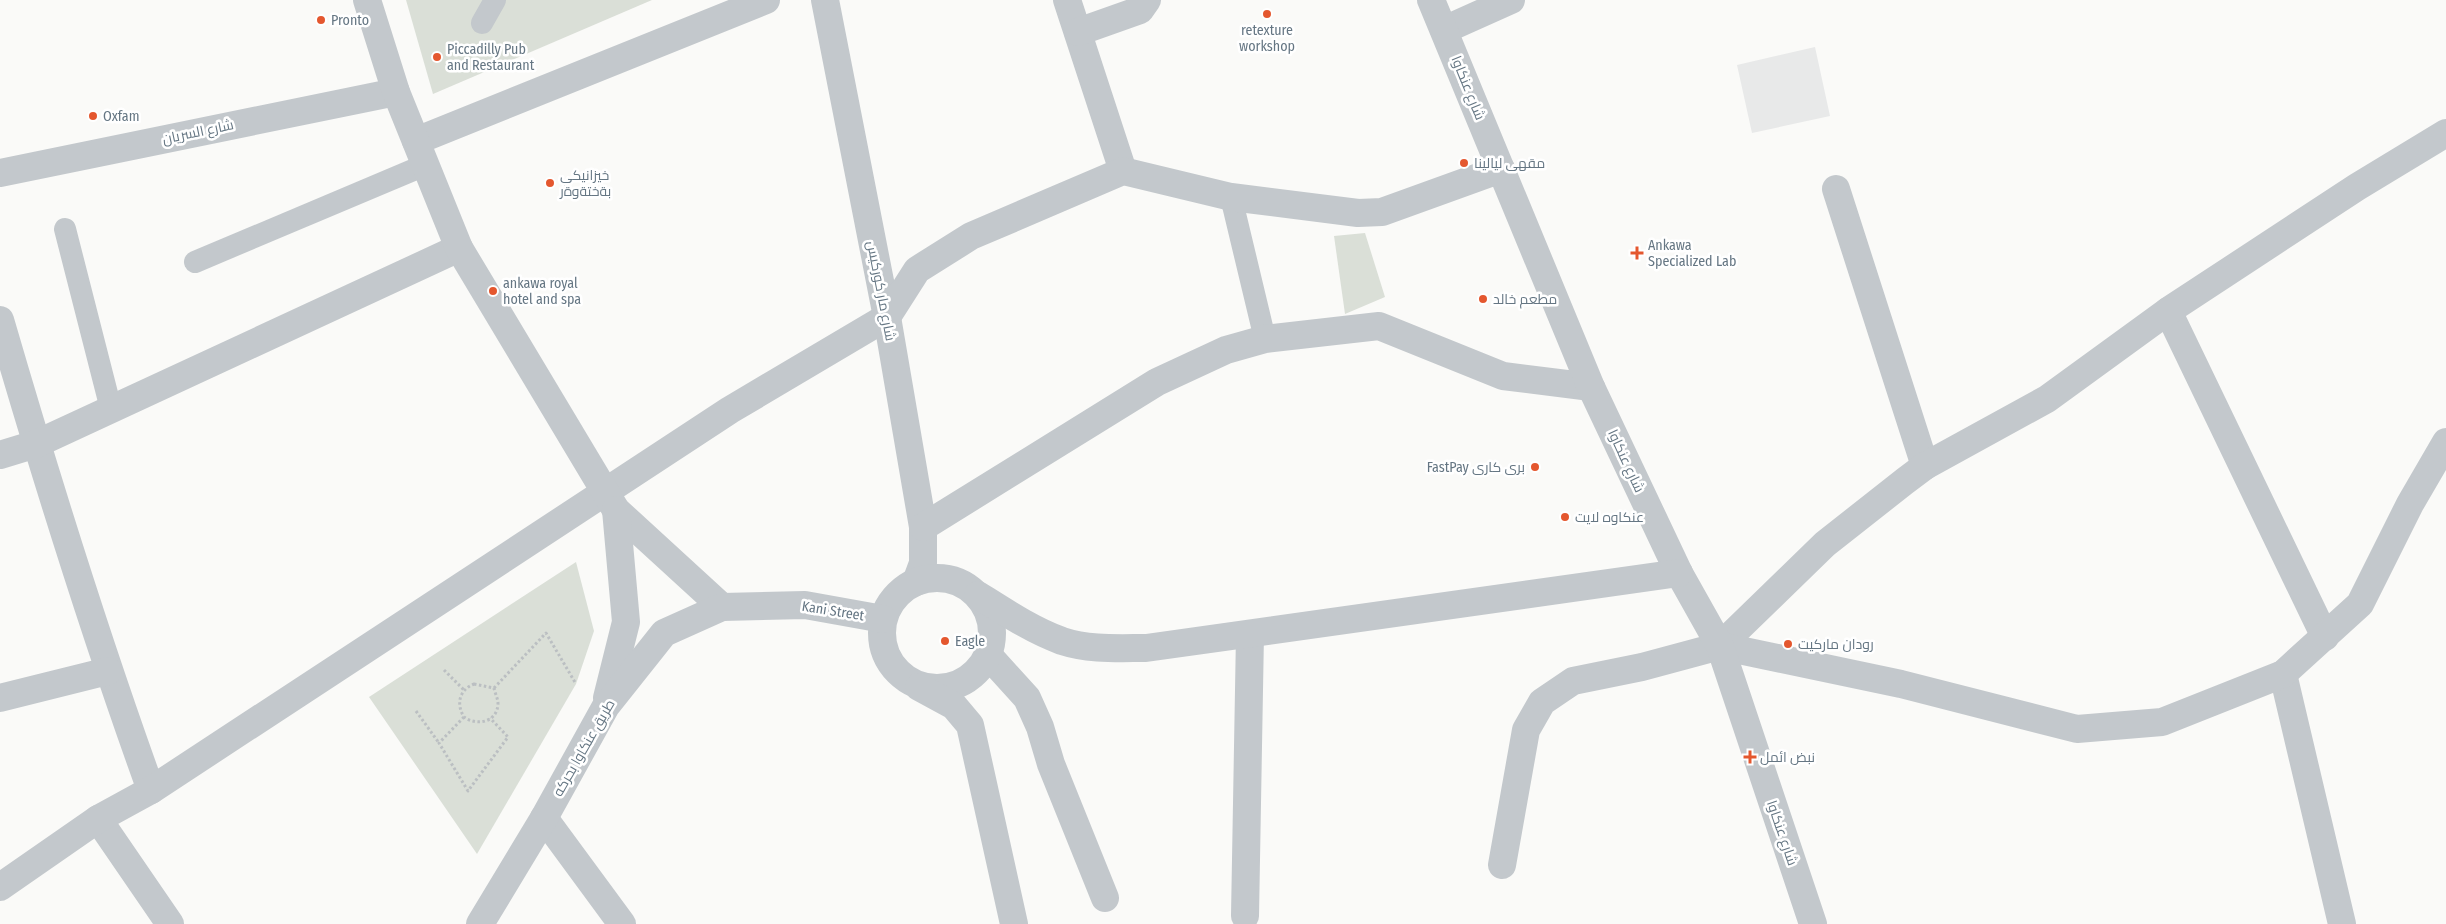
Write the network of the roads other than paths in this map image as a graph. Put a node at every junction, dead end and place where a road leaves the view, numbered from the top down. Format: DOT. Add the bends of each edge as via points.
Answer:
graph roads {
  1 [pos="367,0"];
  2 [pos="495,0"];
  3 [pos="766,0"];
  4 [pos="825,0"];
  5 [pos="1067,0"];
  6 [pos="1148,0"];
  7 [pos="1431,0"];
  8 [pos="1511,0"];
  9 [pos="482,23"];
  10 [pos="1444,30"];
  11 [pos="1078,32"];
  12 [pos="396,92"];
  13 [pos="2446,133"];
  14 [pos="420,153"];
  15 [pos="1501,169"];
  16 [pos="1123,171"];
  17 [pos="0,173"];
  18 [pos="1836,189"];
  19 [pos="1231,197"];
  20 [pos="64,229"];
  21 [pos="458,248"];
  22 [pos="195,262"];
  23 [pos="2168,310"];
  24 [pos="887,317"];
  25 [pos="0,320"];
  26 [pos="1265,339"];
  27 [pos="1591,386"];
  28 [pos="111,409"];
  29 [pos="2446,442"];
  30 [pos="36,444"];
  31 [pos="0,455"];
  32 [pos="1925,466"];
  33 [pos="611,501"];
  34 [pos="923,527"];
  35 [pos="1679,573"];
  36 [pos="916,582"];
  37 [pos="978,596"];
  38 [pos="722,607"];
  39 [pos="883,619"];
  40 [pos="1250,634"];
  41 [pos="2325,637"];
  42 [pos="1720,646"];
  43 [pos="988,655"];
  44 [pos="108,671"];
  45 [pos="2283,674"];
  46 [pos="910,681"];
  47 [pos="0,698"];
  48 [pos="606,706"];
  49 [pos="151,790"];
  50 [pos="544,818"];
  51 [pos="98,819"];
  52 [pos="1502,865"];
  53 [pos="0,887"];
  54 [pos="1105,898"];
  55 [pos="1245,916"];
  56 [pos="170,924"];
  57 [pos="480,924"];
  58 [pos="622,924"];
  59 [pos="1014,924"];
  60 [pos="1813,924"];
  61 [pos="2342,924"];
  1 -- 12 [label="street"];
  2 -- 9 [label="lane"];
  3 -- 14 [label="street"];
  4 -- 24 [label="street, شارع مار كوركيس"];
  5 -- 11 [label="street"];
  6 -- 11 [label="street" via="1140,10"];
  7 -- 10 [label="street, شارع عنكاوا"];
  8 -- 10 [label="street"];
  10 -- 15 [label="street, شارع عنكاوا"];
  11 -- 16 [label="street"];
  12 -- 14 [label="street"];
  12 -- 17 [label="street, شارع السريان"];
  13 -- 23 [label="street"];
  14 -- 21 [label="street"];
  14 -- 22 [label="lane"];
  15 -- 19 [label="street" via="1382,212 1358,213"];
  15 -- 27 [label="street, شارع عنكاوا"];
  16 -- 19 [label="street"];
  16 -- 24 [label="street" via="971,236 917,270"];
  18 -- 32 [label="street"];
  19 -- 26 [label="lane"];
  20 -- 28 [label="lane"];
  21 -- 28 [label="street"];
  21 -- 33 [label="street"];
  23 -- 32 [label="street" via="2047,399"];
  23 -- 41 [label="street"];
  24 -- 33 [label="street" via="730,410"];
  24 -- 34 [label="street, شارع مار كوركيس"];
  25 -- 30 [label="street"];
  26 -- 27 [label="street" via="1379,326 1503,376"];
  26 -- 34 [label="street" via="1226,350 1157,382"];
  27 -- 35 [label="street, شارع عنكاوا"];
  28 -- 30 [label="street"];
  29 -- 41 [label="street" via="2410,504 2360,604"];
  30 -- 31 [label="street"];
  30 -- 44 [label="street"];
  32 -- 42 [label="street" via="1825,544"];
  33 -- 38 [label="street"];
  33 -- 48 [label="street" via="626,622"];
  33 -- 49 [label="street"];
  34 -- 36 [label="street, شارع مار كوركيس" via="923,563"];
  35 -- 40 [label="street"];
  35 -- 42 [label="street, شارع عنكاوا"];
  36 -- 37 [label="street" via="949,579 965,585"];
  36 -- 39 [label="street" via="901,591"];
  37 -- 40 [label="street" via="1063,641 1103,648 1146,648"];
  37 -- 43 [label="street" via="992,624"];
  38 -- 39 [label="street, Kani Street" via="805,605"];
  38 -- 48 [label="street, طريق عنكاوا بحركه" via="664,633"];
  39 -- 46 [label="street" via="882,638 886,655 896,670"];
  40 -- 55 [label="street"];
  41 -- 45 [label="street"];
  42 -- 45 [label="street" via="1901,684 2077,729 2162,722"];
  42 -- 52 [label="street" via="1573,681 1542,702 1526,730"];
  42 -- 60 [label="street, شارع عنكاوا"];
  43 -- 46 [label="street" via="981,667 959,684 945,688 927,687"];
  43 -- 54 [label="street" via="1027,698"];
  44 -- 47 [label="street"];
  44 -- 49 [label="street"];
  45 -- 61 [label="street"];
  46 -- 59 [label="street" via="954,706 970,725"];
  48 -- 50 [label="street, طريق عنكاوا بحركه"];
  49 -- 51 [label="street"];
  50 -- 57 [label="street, طريق عنكاوا بحركه"];
  50 -- 58 [label="street"];
  51 -- 53 [label="street"];
  51 -- 56 [label="street"];
}
